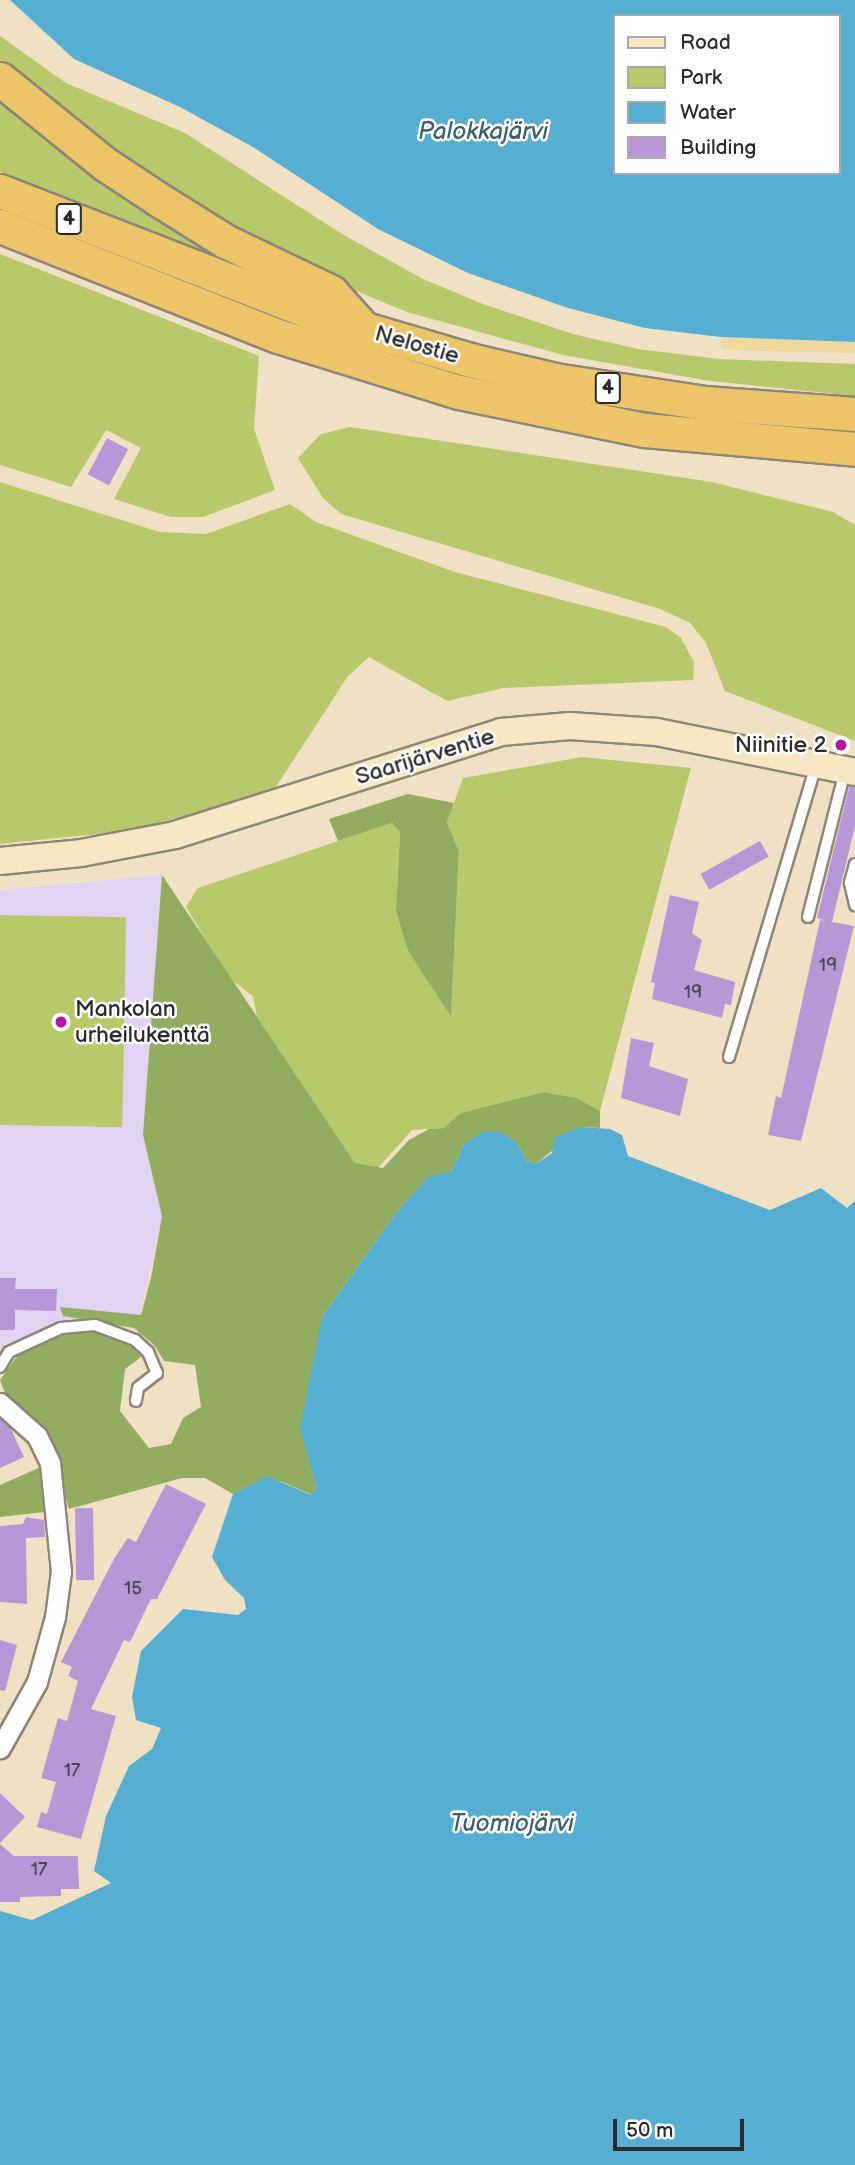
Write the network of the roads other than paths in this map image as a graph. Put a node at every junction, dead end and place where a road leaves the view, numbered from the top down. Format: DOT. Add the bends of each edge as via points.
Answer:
graph roads {
  1 [pos="0,79"];
  2 [pos="0,191"];
  3 [pos="0,226"];
  4 [pos="367,332"];
  5 [pos="855,414"];
  6 [pos="855,449"];
  7 [pos="816,765"];
  8 [pos="850,771"];
  9 [pos="0,861"];
  10 [pos="855,864"];
  11 [pos="855,905"];
  12 [pos="808,917"];
  13 [pos="729,1057"];
  14 [pos="0,1367"];
  15 [pos="136,1401"];
  16 [pos="0,1404"];
  17 [pos="0,1748"];
  1 -- 4 [label="highway" via="104,164 161,201 225,241 331,292"];
  2 -- 4 [label="highway, Nelostie / 4"];
  3 -- 6 [label="highway, Nelostie / 4" via="278,337 459,392 644,430"];
  4 -- 5 [label="highway, Nelostie / 4" via="555,380 705,403"];
  7 -- 8 [label="main road, Saarijärventie"];
  7 -- 9 [label="main road, Saarijärventie" via="616,727 501,732 175,835 81,853"];
  7 -- 13 [label="lane"];
  8 -- 12 [label="lane"];
  10 -- 11 [label="lane" via="850,883"];
  14 -- 15 [label="lane" via="9,1352 61,1328 95,1325 135,1340 148,1352 157,1373 138,1388"];
  16 -- 17 [label="street" via="37,1436 50,1463 61,1572 55,1617 37,1682"];
}
